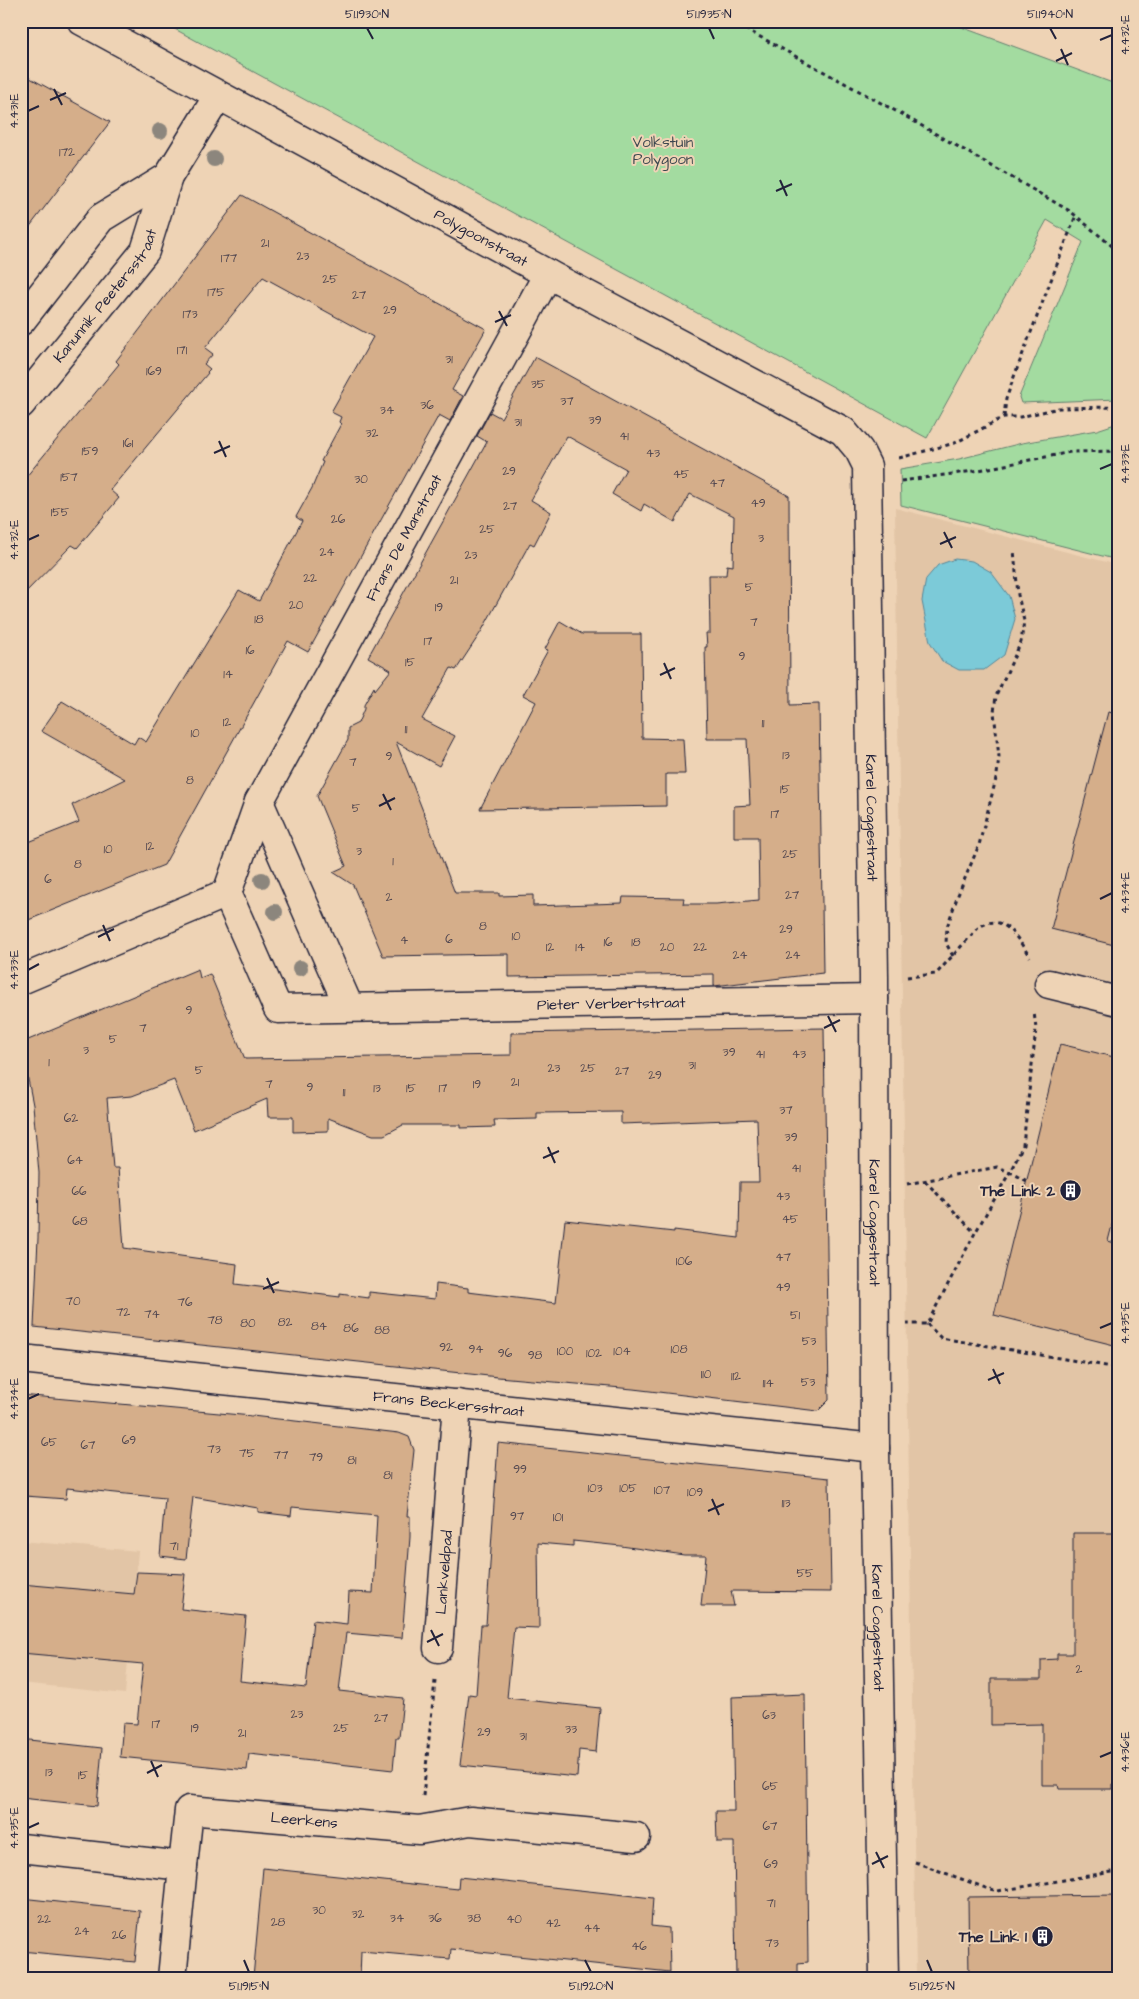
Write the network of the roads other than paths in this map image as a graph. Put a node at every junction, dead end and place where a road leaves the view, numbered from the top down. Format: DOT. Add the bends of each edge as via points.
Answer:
graph roads {
  1 [pos="82,21"];
  2 [pos="218,96"];
  3 [pos="168,177"];
  4 [pos="548,274"];
  5 [pos="21,321"];
  6 [pos="21,404"];
  7 [pos="867,476"];
  8 [pos="259,802"];
  9 [pos="227,892"];
  10 [pos="21,980"];
  11 [pos="1049,984"];
  12 [pos="874,988"];
  13 [pos="1118,1001"];
  14 [pos="349,1007"];
  15 [pos="21,1359"];
  16 [pos="457,1404"];
  17 [pos="875,1448"];
  18 [pos="438,1648"];
  19 [pos="636,1837"];
  20 [pos="21,1848"];
  21 [pos="183,1866"];
  22 [pos="172,1978"];
  23 [pos="884,1978"];
  1 -- 2 [label="street, Polygoonstraat"];
  2 -- 3 [label="street, Kanunnik Peetersstraat"];
  2 -- 4 [label="street, Polygoonstraat"];
  3 -- 5 [label="street, Kanunnik Peetersstraat" via="101,218"];
  3 -- 6 [label="street, Kanunnik Peetersstraat" via="145,252"];
  4 -- 7 [label="street, Polygoonstraat" via="843,430 859,450"];
  4 -- 8 [label="street, Frans De Manstraat"];
  7 -- 12 [label="street, Karel Coggestraat"];
  8 -- 9 [label="street, Frans De Manstraat"];
  8 -- 14 [label="street"];
  9 -- 10 [label="street"];
  9 -- 14 [label="street, Pieter Verbertstraat" via="278,1009"];
  11 -- 13 [label="street"];
  12 -- 14 [label="street, Pieter Verbertstraat"];
  12 -- 17 [label="street, Karel Coggestraat"];
  15 -- 16 [label="street, Frans Beckersstraat"];
  16 -- 17 [label="street, Frans Beckersstraat"];
  16 -- 18 [label="street, Lankveldpad"];
  17 -- 23 [label="street, Karel Coggestraat"];
  19 -- 21 [label="street, Leerkens" via="470,1822 419,1830 189,1810"];
  20 -- 21 [label="street"];
  21 -- 22 [label="street"];
}
